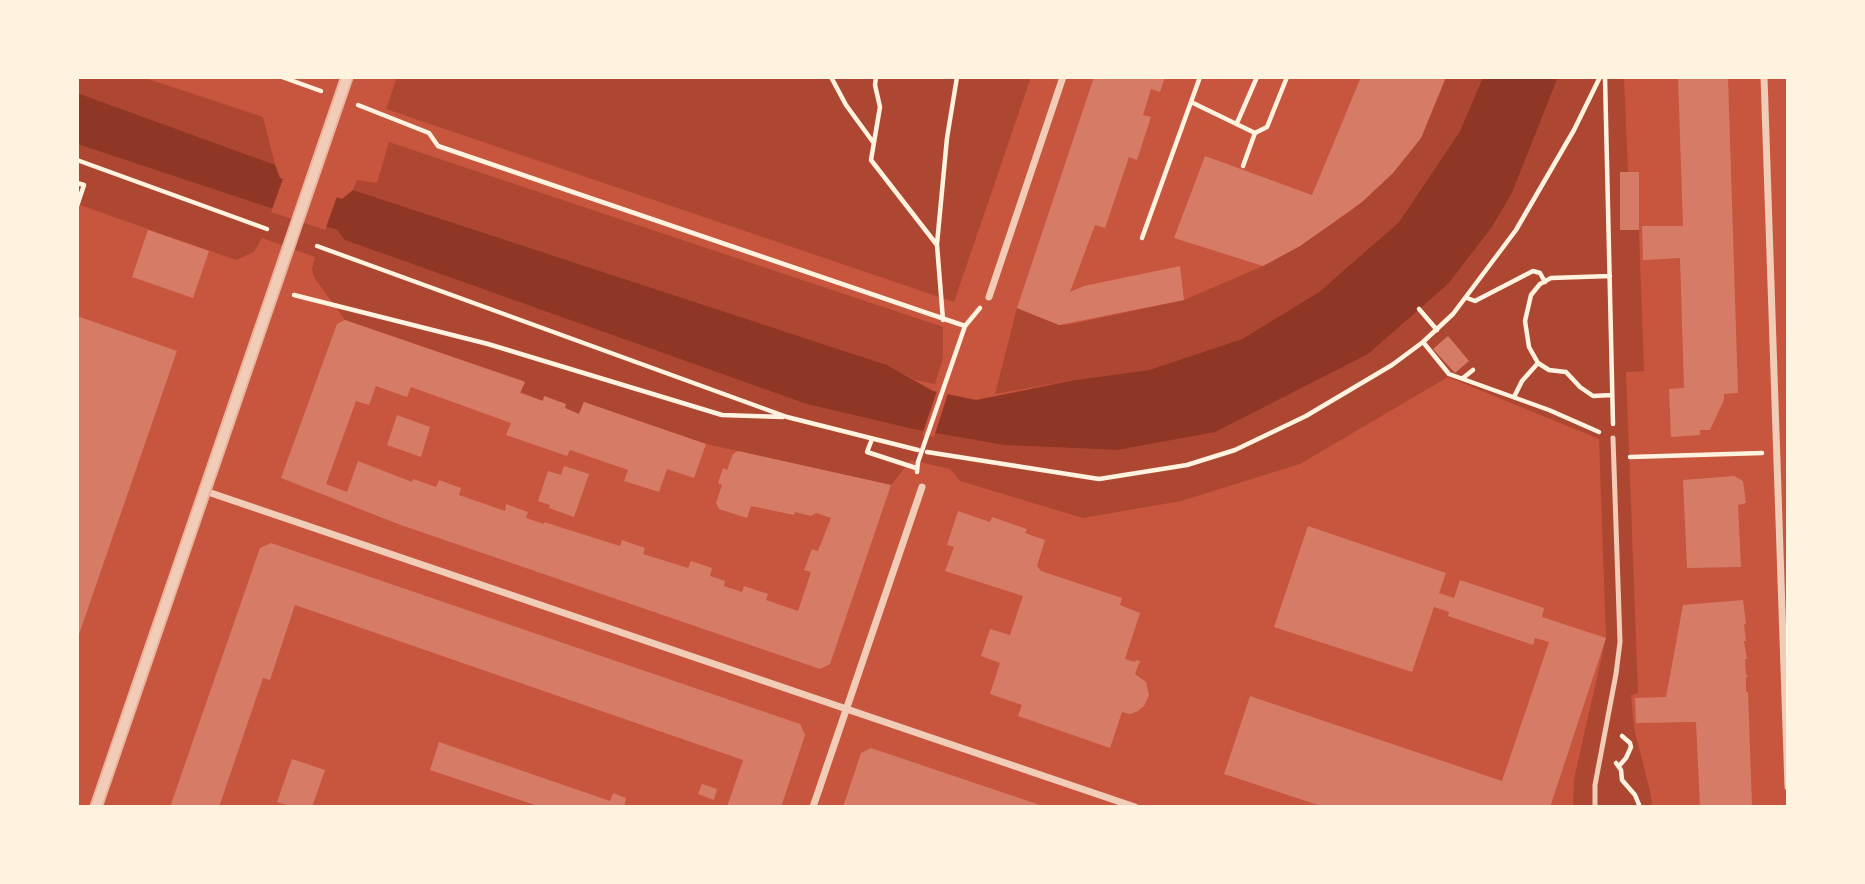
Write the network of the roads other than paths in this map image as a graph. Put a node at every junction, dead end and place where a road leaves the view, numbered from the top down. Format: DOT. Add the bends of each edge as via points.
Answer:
graph roads {
  1 [pos="348,77"];
  2 [pos="1063,77"];
  3 [pos="1764,77"];
  4 [pos="989,297"];
  5 [pos="1613,438"];
  6 [pos="922,487"];
  7 [pos="205,491"];
  8 [pos="847,708"];
  9 [pos="1788,787"];
  10 [pos="96,807"];
  11 [pos="813,807"];
  12 [pos="1135,807"];
  13 [pos="1595,807"];
  1 -- 7 [label="street"];
  2 -- 4 [label="street"];
  3 -- 9 [label="street"];
  5 -- 13 [label="lane" via="1620,642"];
  6 -- 8 [label="street"];
  7 -- 8 [label="street"];
  7 -- 10 [label="street"];
  8 -- 11 [label="street"];
  8 -- 12 [label="street"];
}
